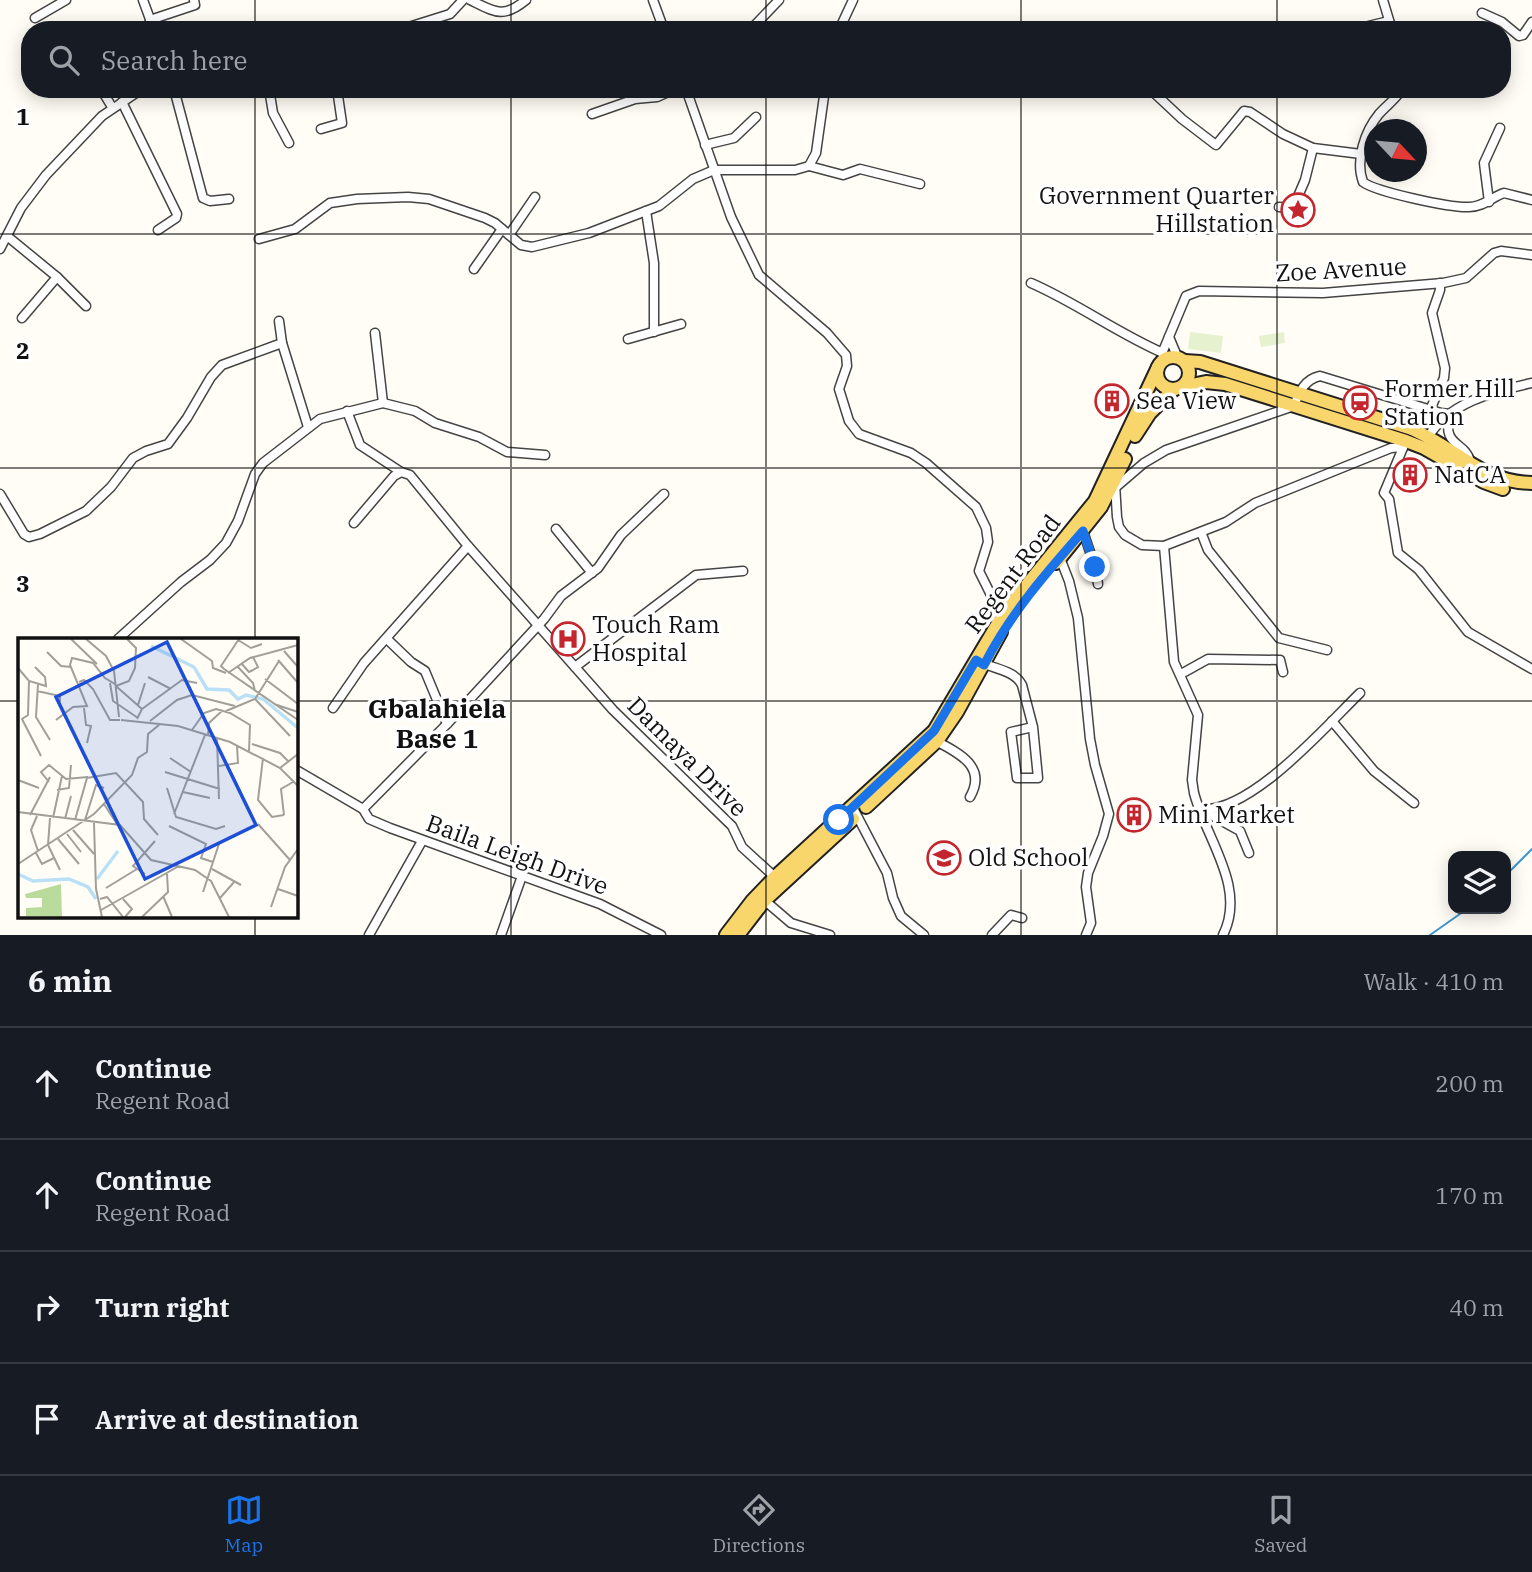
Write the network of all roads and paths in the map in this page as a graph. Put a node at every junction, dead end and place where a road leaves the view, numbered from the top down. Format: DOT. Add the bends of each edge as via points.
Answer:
graph roads {
  1 [pos="66,0"];
  2 [pos="143,0"];
  3 [pos="204,0"];
  4 [pos="463,0"];
  5 [pos="470,0"];
  6 [pos="526,0"];
  7 [pos="653,0"];
  8 [pos="779,0"];
  9 [pos="853,0"];
  10 [pos="1383,0"];
  11 [pos="194,2"];
  12 [pos="1482,13"];
  13 [pos="35,18"];
  14 [pos="150,20"];
  15 [pos="428,21"];
  16 [pos="661,21"];
  17 [pos="759,21"];
  18 [pos="843,21"];
  19 [pos="1389,21"];
  20 [pos="1500,21"];
  21 [pos="1532,22"];
  22 [pos="1511,29"];
  23 [pos="106,98"];
  24 [pos="128,98"];
  25 [pos="176,98"];
  26 [pos="270,98"];
  27 [pos="338,98"];
  28 [pos="646,98"];
  29 [pos="689,98"];
  30 [pos="824,98"];
  31 [pos="1160,98"];
  32 [pos="1394,98"];
  33 [pos="122,102"];
  34 [pos="112,107"];
  35 [pos="592,114"];
  36 [pos="756,117"];
  37 [pos="1500,128"];
  38 [pos="321,129"];
  39 [pos="289,143"];
  40 [pos="705,145"];
  41 [pos="1313,148"];
  42 [pos="1361,154"];
  43 [pos="809,166"];
  44 [pos="714,170"];
  45 [pos="920,184"];
  46 [pos="535,197"];
  47 [pos="229,199"];
  48 [pos="1532,200"];
  49 [pos="1489,202"];
  50 [pos="1279,207"];
  51 [pos="646,211"];
  52 [pos="158,230"];
  53 [pos="506,232"];
  54 [pos="7,236"];
  55 [pos="259,239"];
  56 [pos="0,249"];
  57 [pos="1532,255"];
  58 [pos="474,270"];
  59 [pos="57,277"];
  60 [pos="1031,283"];
  61 [pos="1440,284"];
  62 [pos="86,306"];
  63 [pos="22,318"];
  64 [pos="279,321"];
  65 [pos="681,324"];
  66 [pos="653,332"];
  67 [pos="375,333"];
  68 [pos="1168,337"];
  69 [pos="628,339"];
  70 [pos="282,343"];
  71 [pos="1169,359"];
  72 [pos="1532,383"];
  73 [pos="1178,388"];
  74 [pos="1296,400"];
  75 [pos="383,403"];
  76 [pos="1430,410"];
  77 [pos="347,411"];
  78 [pos="1450,414"];
  79 [pos="308,427"];
  80 [pos="1426,442"];
  81 [pos="1405,444"];
  82 [pos="545,455"];
  83 [pos="1471,464"];
  84 [pos="401,472"];
  85 [pos="1114,480"];
  86 [pos="1532,483"];
  87 [pos="1532,492"];
  88 [pos="0,494"];
  89 [pos="664,494"];
  90 [pos="354,523"];
  91 [pos="556,529"];
  92 [pos="1083,531"];
  93 [pos="1201,532"];
  94 [pos="468,546"];
  95 [pos="1164,546"];
  96 [pos="1060,558"];
  97 [pos="743,572"];
  98 [pos="592,573"];
  99 [pos="1098,584"];
  100 [pos="1004,613"];
  101 [pos="539,624"];
  102 [pos="119,638"];
  103 [pos="387,639"];
  104 [pos="1327,650"];
  105 [pos="980,662"];
  106 [pos="575,667"];
  107 [pos="1532,669"];
  108 [pos="1283,672"];
  109 [pos="1181,674"];
  110 [pos="1360,693"];
  111 [pos="333,708"];
  112 [pos="1332,721"];
  113 [pos="447,724"];
  114 [pos="1033,727"];
  115 [pos="932,739"];
  116 [pos="298,771"];
  117 [pos="970,797"];
  118 [pos="1414,803"];
  119 [pos="363,809"];
  120 [pos="1201,810"];
  121 [pos="855,811"];
  122 [pos="422,841"];
  123 [pos="1249,853"];
  124 [pos="522,876"];
  125 [pos="778,880"];
  126 [pos="762,897"];
  127 [pos="1022,918"];
  128 [pos="641,931"];
  129 [pos="369,935"];
  130 [pos="501,935"];
  131 [pos="661,935"];
  132 [pos="726,935"];
  133 [pos="738,935"];
  134 [pos="830,935"];
  135 [pos="923,935"];
  136 [pos="992,935"];
  137 [pos="1086,935"];
  138 [pos="1223,935"];
  1 -- 13 [label="street"];
  2 -- 14 [label="street"];
  3 -- 11 [label="street"];
  4 -- 15 [label="street" via="450,14"];
  5 -- 6 [label="street" via="503,13"];
  7 -- 16 [label="street"];
  8 -- 17 [label="street"];
  9 -- 18 [label="street"];
  10 -- 19 [label="street"];
  11 -- 14 [label="street"];
  12 -- 20 [label="street"];
  21 -- 22 [label="street" via="1523,35"];
  23 -- 34 [label="street"];
  24 -- 33 [label="street"];
  25 -- 47 [label="street" via="203,198"];
  26 -- 39 [label="street" via="272,113"];
  27 -- 38 [label="street" via="342,123"];
  28 -- 35 [label="street"];
  29 -- 40 [label="street"];
  30 -- 43 [label="street" via="816,153"];
  31 -- 41 [label="street" via="1216,145 1244,111"];
  32 -- 42 [label="street" via="1371,125"];
  33 -- 34 [label="street"];
  33 -- 52 [label="street" via="177,214"];
  34 -- 54 [label="street" via="31,193"];
  36 -- 40 [label="street" via="734,138"];
  37 -- 49 [label="street" via="1484,163"];
  40 -- 44 [label="street"];
  41 -- 42 [label="street"];
  41 -- 50 [label="street" via="1293,208"];
  42 -- 49 [label="street" via="1360,173 1371,187 1461,207"];
  43 -- 44 [label="street"];
  43 -- 45 [label="street" via="843,175 860,169"];
  44 -- 51 [label="street"];
  44 -- 100 [label="street" via="759,275 846,355 839,390 852,426 867,439 911,453 976,507 988,542 979,571"];
  46 -- 53 [label="street"];
  48 -- 49 [label="street" via="1504,193"];
  51 -- 53 [label="street" via="590,233 537,245 521,245"];
  51 -- 66 [label="street" via="654,263"];
  53 -- 55 [label="street" via="471,213 408,197 330,203 295,229"];
  53 -- 58 [label="street"];
  54 -- 56 [label="street"];
  54 -- 59 [label="street"];
  57 -- 61 [label="street, Zoe Avenue" via="1494,253 1466,278"];
  59 -- 62 [label="street"];
  59 -- 63 [label="street"];
  60 -- 71 [label="street"];
  61 -- 68 [label="street, Zoe Avenue" via="1323,293 1199,290 1186,296"];
  61 -- 76 [label="street" via="1432,313 1445,368"];
  64 -- 70 [label="street"];
  65 -- 66 [label="street"];
  66 -- 69 [label="street"];
  67 -- 75 [label="street"];
  68 -- 71 [label="street"];
  68 -- 71 [label="street, Zoe Avenue"];
  70 -- 79 [label="street"];
  70 -- 88 [label="street" via="219,368 168,444 133,458 86,511 29,537"];
  71 -- 73 [label="main road" via="1158,379"];
  71 -- 73 [label="main road" via="1188,366 1188,379"];
  71 -- 74 [label="main road" via="1200,362"];
  71 -- 85 [label="main road, Regent Road"];
  72 -- 78 [label="street" via="1494,392"];
  73 -- 74 [label="main road" via="1206,382"];
  73 -- 85 [label="main road, Regent Road" via="1143,423"];
  74 -- 76 [label="street" via="1309,380 1320,376"];
  74 -- 80 [label="main road" via="1364,413"];
  74 -- 81 [label="main road"];
  74 -- 85 [label="street" via="1166,450"];
  75 -- 77 [label="street"];
  75 -- 82 [label="street" via="415,411 507,452"];
  76 -- 78 [label="street"];
  77 -- 79 [label="street"];
  77 -- 84 [label="street, Damaya Drive" via="360,445"];
  78 -- 80 [label="street" via="1441,419"];
  78 -- 83 [label="street" via="1447,430 1470,456"];
  79 -- 102 [label="street" via="263,463 226,543"];
  80 -- 81 [label="main road"];
  80 -- 83 [label="main road"];
  80 -- 87 [label="main road" via="1497,487"];
  81 -- 93 [label="street" via="1255,503"];
  81 -- 107 [label="street" via="1384,493 1398,552 1419,570 1468,632"];
  83 -- 86 [label="main road" via="1499,479"];
  84 -- 90 [label="street"];
  84 -- 94 [label="street, Damaya Drive" via="410,475"];
  85 -- 92 [label="main road, Regent Road"];
  85 -- 95 [label="street" via="1117,517 1125,535 1142,545"];
  85 -- 100 [label="main road, Regent Road"];
  89 -- 98 [label="street" via="621,535"];
  91 -- 98 [label="street"];
  92 -- 96 [label="main road, Regent Road"];
  92 -- 99 [label="street"];
  93 -- 95 [label="street"];
  93 -- 104 [label="street" via="1208,550 1279,638"];
  94 -- 101 [label="street, Damaya Drive"];
  94 -- 103 [label="street"];
  95 -- 109 [label="street" via="1171,648"];
  96 -- 105 [label="main road, Regent Road"];
  96 -- 137 [label="street" via="1078,618 1094,765 1109,814 1088,873 1091,923"];
  97 -- 106 [label="street" via="696,575"];
  98 -- 101 [label="street" via="561,596"];
  100 -- 105 [label="main road, Regent Road"];
  101 -- 106 [label="street, Damaya Drive"];
  101 -- 113 [label="street"];
  103 -- 111 [label="street"];
  103 -- 113 [label="street" via="425,671"];
  105 -- 114 [label="street" via="1019,679"];
  105 -- 115 [label="main road, Regent Road"];
  106 -- 125 [label="street, Damaya Drive" via="733,826 742,847"];
  108 -- 109 [label="street" via="1280,660 1208,659"];
  109 -- 120 [label="street" via="1198,715 1192,780"];
  110 -- 112 [label="street"];
  112 -- 118 [label="street" via="1374,771"];
  112 -- 120 [label="street" via="1270,779 1230,802"];
  113 -- 119 [label="street"];
  114 -- 114 [label="street" via="1038,778 1017,778 1011,732"];
  115 -- 117 [label="street" via="961,755 974,770 976,782"];
  115 -- 121 [label="main road, Regent Road"];
  116 -- 119 [label="street, Baila Leigh Drive"];
  119 -- 122 [label="street, Baila Leigh Drive" via="373,821"];
  120 -- 123 [label="street" via="1240,831"];
  120 -- 138 [label="street" via="1228,881 1232,910"];
  121 -- 125 [label="main road, Regent Road"];
  121 -- 135 [label="street" via="887,873 901,916"];
  122 -- 124 [label="street, Baila Leigh Drive"];
  122 -- 129 [label="street"];
  124 -- 128 [label="street, Baila Leigh Drive" via="600,904"];
  124 -- 130 [label="street"];
  125 -- 126 [label="main road, Regent Road"];
  126 -- 132 [label="main road, Regent Road"];
  126 -- 133 [label="main road, Regent Road"];
  126 -- 134 [label="street" via="791,923"];
  127 -- 136 [label="street" via="1011,915"];
  128 -- 131 [label="street, Baila Leigh Drive"];
}
